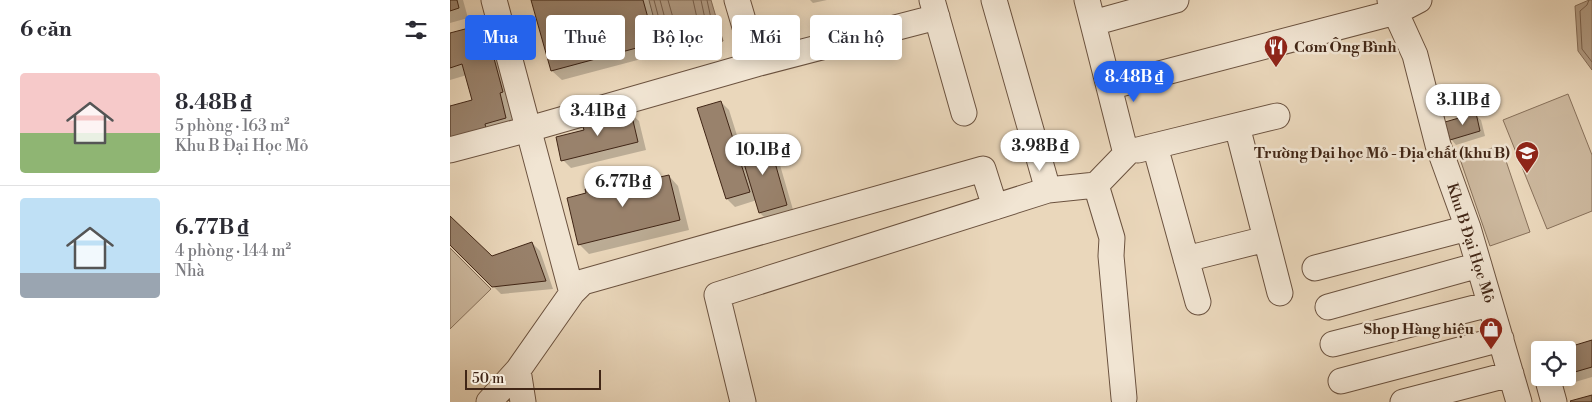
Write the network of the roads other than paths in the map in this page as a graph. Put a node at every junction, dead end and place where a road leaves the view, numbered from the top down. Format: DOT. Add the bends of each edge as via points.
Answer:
graph roads {
  1 [pos="494,0"];
  2 [pos="737,0"];
  3 [pos="994,0"];
  4 [pos="1176,0"];
  5 [pos="1419,0"];
  6 [pos="1393,6"];
  7 [pos="935,9"];
  8 [pos="1090,12"];
  9 [pos="756,64"];
  10 [pos="1109,87"];
  11 [pos="964,113"];
  12 [pos="1277,116"];
  13 [pos="1237,126"];
  14 [pos="529,129"];
  15 [pos="1155,146"];
  16 [pos="450,150"];
  17 [pos="1126,154"];
  18 [pos="1096,185"];
  19 [pos="1048,190"];
  20 [pos="995,207"];
  21 [pos="1468,228"];
  22 [pos="1266,239"];
  23 [pos="1186,259"];
  24 [pos="1479,265"];
  25 [pos="1315,268"];
  26 [pos="572,293"];
  27 [pos="1280,293"];
  28 [pos="1198,302"];
  29 [pos="1490,304"];
  30 [pos="1328,307"];
  31 [pos="1501,339"];
  32 [pos="1332,344"];
  33 [pos="518,370"];
  34 [pos="1511,374"];
  35 [pos="1341,381"];
  36 [pos="1124,398"];
  37 [pos="489,402"];
  38 [pos="523,402"];
  39 [pos="744,402"];
  40 [pos="1403,402"];
  41 [pos="1520,402"];
  1 -- 14 [label="street"];
  2 -- 9 [label="street"];
  3 -- 19 [label="street"];
  4 -- 8 [label="street"];
  5 -- 6 [label="street"];
  6 -- 10 [label="street"];
  6 -- 21 [label="street, Khu B Đại Học Mỏ" via="1415,55 1438,145"];
  7 -- 9 [label="street"];
  7 -- 11 [label="street"];
  8 -- 10 [label="street"];
  9 -- 14 [label="street"];
  10 -- 17 [label="street"];
  12 -- 13 [label="street"];
  13 -- 15 [label="street"];
  13 -- 22 [label="street"];
  14 -- 16 [label="street"];
  14 -- 26 [label="street"];
  15 -- 17 [label="street"];
  15 -- 23 [label="street"];
  17 -- 18 [label="street"];
  18 -- 19 [label="street"];
  18 -- 36 [label="street" via="1112,238"];
  19 -- 20 [label="street"];
  20 -- 26 [label="street" via="983,169 583,282"];
  20 -- 39 [label="street" via="717,295"];
  21 -- 24 [label="street, Khu B Đại Học Mỏ"];
  21 -- 25 [label="street"];
  22 -- 23 [label="street"];
  22 -- 27 [label="street"];
  23 -- 28 [label="street"];
  24 -- 29 [label="street, Khu B Đại Học Mỏ"];
  24 -- 30 [label="street"];
  26 -- 33 [label="street"];
  29 -- 31 [label="street, Khu B Đại Học Mỏ"];
  29 -- 32 [label="street"];
  31 -- 34 [label="street, Khu B Đại Học Mỏ"];
  31 -- 35 [label="street"];
  33 -- 37 [label="street"];
  33 -- 38 [label="street"];
  34 -- 40 [label="street"];
  34 -- 41 [label="street, Khu B Đại Học Mỏ"];
}
